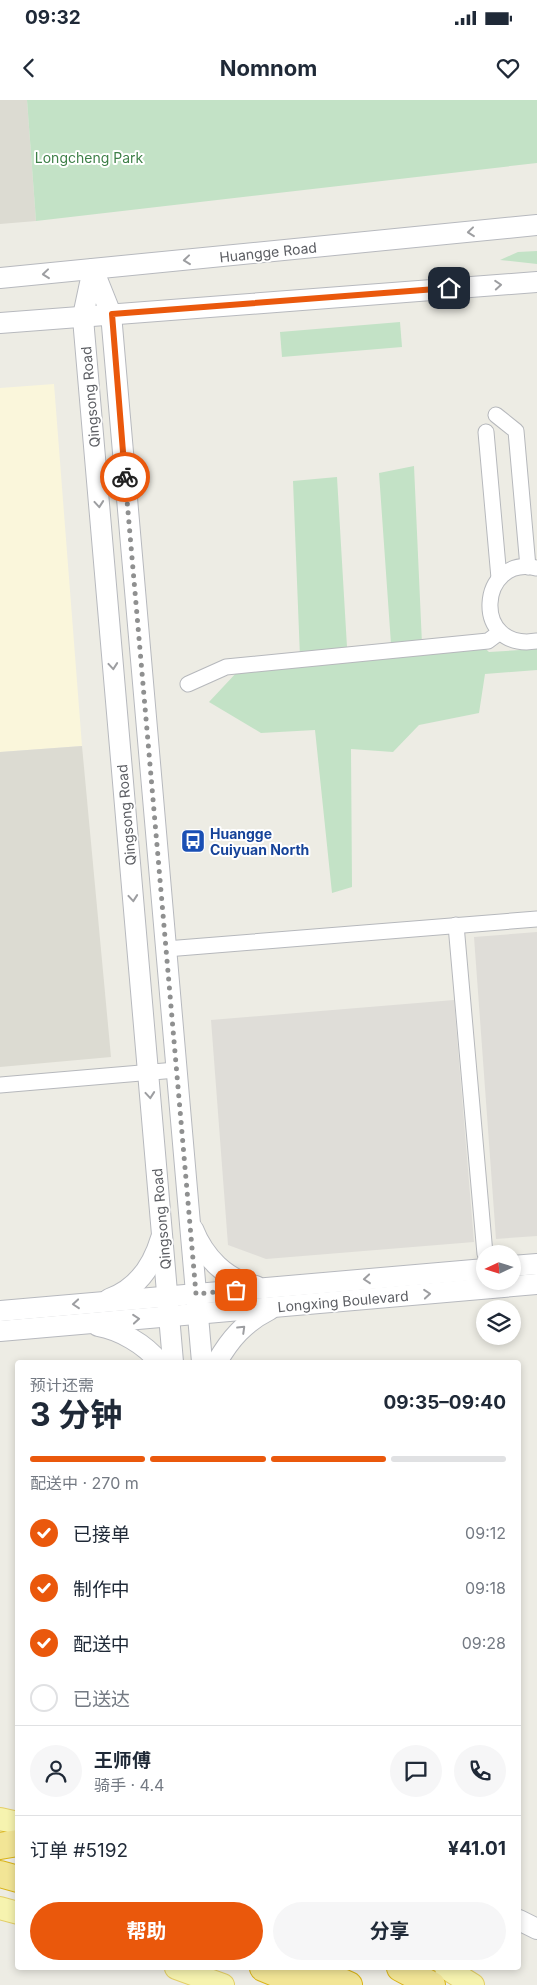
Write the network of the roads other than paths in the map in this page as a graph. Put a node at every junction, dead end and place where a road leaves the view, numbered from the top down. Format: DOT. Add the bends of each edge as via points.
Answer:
graph roads {
  1 [pos="537,226"];
  2 [pos="93,269"];
  3 [pos="0,278"];
  4 [pos="537,282"];
  5 [pos="112,314"];
  6 [pos="83,316"];
  7 [pos="0,323"];
  8 [pos="496,415"];
  9 [pos="486,432"];
  10 [pos="532,568"];
  11 [pos="499,578"];
  12 [pos="500,632"];
  13 [pos="537,641"];
  14 [pos="188,684"];
  15 [pos="537,919"];
  16 [pos="456,925"];
  17 [pos="166,949"];
  18 [pos="176,1070"];
  19 [pos="148,1072"];
  20 [pos="0,1085"];
  21 [pos="190,1223"];
  22 [pos="162,1233"];
  23 [pos="484,1245"];
  24 [pos="537,1264"];
  25 [pos="521,1265"];
  26 [pos="476,1270"];
  27 [pos="537,1284"];
  28 [pos="264,1288"];
  29 [pos="196,1294"];
  30 [pos="168,1296"];
  31 [pos="101,1302"];
  32 [pos="276,1307"];
  33 [pos="0,1311"];
  34 [pos="198,1314"];
  35 [pos="169,1316"];
  36 [pos="84,1324"];
  37 [pos="0,1331"];
  38 [pos="156,1360"];
  39 [pos="173,1360"];
  40 [pos="202,1360"];
  41 [pos="218,1360"];
  42 [pos="0,1819"];
  43 [pos="15,1822"];
  44 [pos="15,1844"];
  45 [pos="0,1846"];
  46 [pos="0,1855"];
  47 [pos="15,1859"];
  48 [pos="0,1874"];
  49 [pos="15,1878"];
  50 [pos="0,1908"];
  51 [pos="15,1912"];
  52 [pos="521,1921"];
  53 [pos="537,1929"];
  54 [pos="521,1936"];
  55 [pos="537,1944"];
  56 [pos="182,1970"];
  57 [pos="268,1970"];
  58 [pos="316,1970"];
  59 [pos="404,1970"];
  60 [pos="449,1970"];
  61 [pos="223,1985"];
  62 [pos="304,1985"];
  63 [pos="350,1985"];
  64 [pos="432,1985"];
  65 [pos="473,1985"];
  1 -- 2 [label="street, Huangge Road, one-way"];
  2 -- 3 [label="street, Huangge Road, one-way"];
  2 -- 5 [label="street"];
  2 -- 6 [label="street, Qingsong Road"];
  5 -- 4 [label="street, one-way"];
  5 -- 6 [label="street"];
  5 -- 17 [label="street"];
  6 -- 7 [label="street"];
  6 -- 19 [label="street, Qingsong Road, one-way"];
  8 -- 10 [label="street" via="516,431"];
  9 -- 11 [label="street"];
  10 -- 11 [label="street" via="509,571"];
  11 -- 12 [label="street" via="492,588 489,613"];
  12 -- 13 [label="street" via="513,641"];
  12 -- 14 [label="street" via="488,640 226,667"];
  15 -- 16 [label="street"];
  16 -- 17 [label="street"];
  16 -- 23 [label="street"];
  17 -- 18 [label="street"];
  18 -- 19 [label="street"];
  18 -- 21 [label="street"];
  19 -- 20 [label="street"];
  19 -- 22 [label="street, Qingsong Road, one-way"];
  21 -- 28 [label="street" via="198,1242 222,1270 247,1284"];
  21 -- 29 [label="street"];
  22 -- 30 [label="street, Qingsong Road"];
  22 -- 31 [label="street" via="151,1264 140,1278 124,1292"];
  24 -- 25 [label="street"];
  26 -- 28 [label="street, Longxing Boulevard, one-way"];
  32 -- 27 [label="street, Longxing Boulevard, one-way"];
  28 -- 29 [label="street, Longxing Boulevard"];
  29 -- 30 [label="street, Longxing Boulevard"];
  29 -- 34 [label="street"];
  30 -- 31 [label="street, Longxing Boulevard"];
  30 -- 35 [label="street, Qingsong Road"];
  31 -- 33 [label="street, Longxing Boulevard, one-way"];
  32 -- 34 [label="street, Longxing Boulevard"];
  41 -- 32 [label="street, one-way" via="242,1328 256,1316"];
  34 -- 35 [label="street, Longxing Boulevard"];
  34 -- 40 [label="street"];
  36 -- 35 [label="street, Longxing Boulevard, one-way"];
  35 -- 39 [label="street, Qingsong Road"];
  36 -- 37 [label="street, Longxing Boulevard"];
  36 -- 38 [label="street" via="116,1331 146,1349"];
  42 -- 43 [label="main road"];
  44 -- 45 [label="highway"];
  46 -- 47 [label="highway"];
  48 -- 49 [label="highway"];
  50 -- 51 [label="main road"];
  52 -- 53 [label="street"];
  54 -- 55 [label="street"];
  56 -- 61 [label="main road"];
  57 -- 62 [label="highway"];
  58 -- 63 [label="highway"];
  59 -- 64 [label="highway"];
  60 -- 65 [label="main road"];
}
